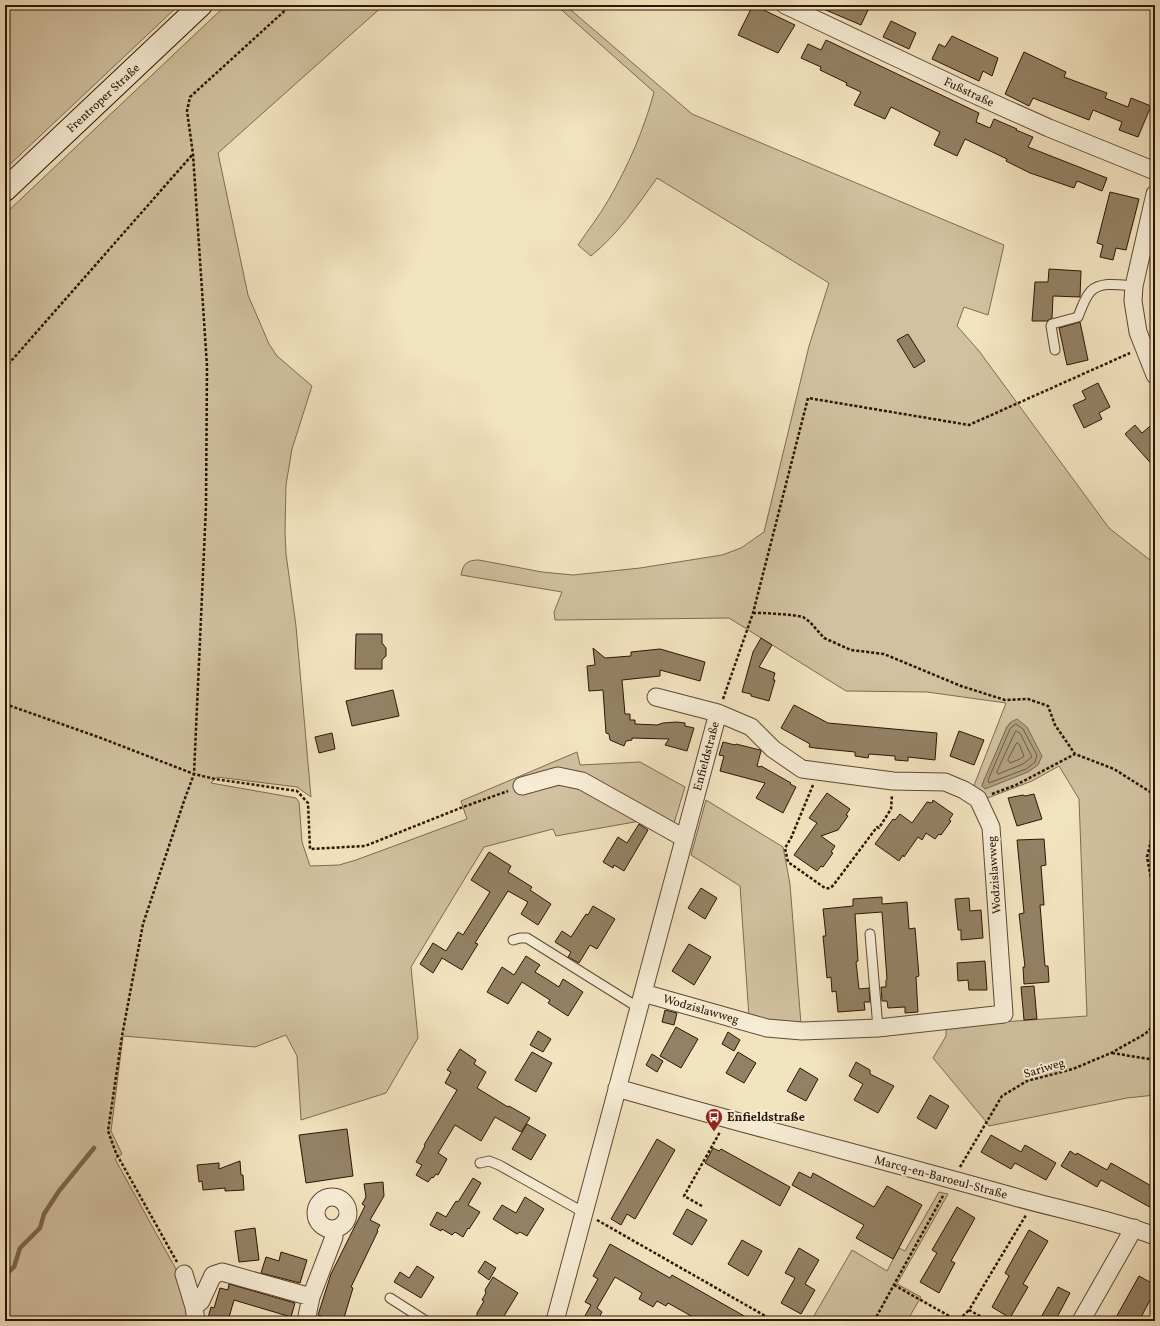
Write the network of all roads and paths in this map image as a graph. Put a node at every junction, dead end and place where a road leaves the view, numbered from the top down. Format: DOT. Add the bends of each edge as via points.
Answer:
graph roads {
  1 [pos="202,5"];
  2 [pos="291,5"];
  3 [pos="785,5"];
  4 [pos="193,154"];
  5 [pos="1155,171"];
  6 [pos="5,190"];
  7 [pos="1155,194"];
  8 [pos="1134,286"];
  9 [pos="1143,346"];
  10 [pos="1055,350"];
  11 [pos="5,368"];
  12 [pos="1155,375"];
  13 [pos="753,613"];
  14 [pos="656,698"];
  15 [pos="5,704"];
  16 [pos="718,713"];
  17 [pos="1075,754"];
  18 [pos="819,772"];
  19 [pos="194,774"];
  20 [pos="893,781"];
  21 [pos="522,786"];
  22 [pos="1155,795"];
  23 [pos="978,799"];
  24 [pos="1155,825"];
  25 [pos="684,838"];
  26 [pos="1155,899"];
  27 [pos="870,934"];
  28 [pos="513,940"];
  29 [pos="641,1000"];
  30 [pos="1155,1024"];
  31 [pos="878,1028"];
  32 [pos="1111,1053"];
  33 [pos="1155,1060"];
  34 [pos="617,1088"];
  35 [pos="727,1119"];
  36 [pos="480,1164"];
  37 [pos="952,1179"];
  38 [pos="1034,1202"];
  39 [pos="702,1206"];
  40 [pos="583,1212"];
  41 [pos="1134,1228"];
  42 [pos="332,1230"];
  43 [pos="1155,1236"];
  44 [pos="184,1274"];
  45 [pos="894,1284"];
  46 [pos="311,1297"];
  47 [pos="390,1298"];
  48 [pos="969,1310"];
  49 [pos="195,1314"];
  50 [pos="306,1321"];
  51 [pos="426,1321"];
  52 [pos="555,1321"];
  53 [pos="774,1321"];
  54 [pos="874,1321"];
  55 [pos="989,1321"];
  56 [pos="1081,1321"];
  1 -- 6 [label="main road, Frentroper Straße"];
  2 -- 4 [label="path" via="190,97 187,111"];
  3 -- 5 [label="street, Fußstraße" via="1049,128"];
  4 -- 11 [label="path"];
  4 -- 19 [label="path" via="207,366 206,506"];
  7 -- 8 [label="street"];
  8 -- 9 [label="street" via="1135,316"];
  8 -- 10 [label="lane" via="1107,285 1090,292 1078,317 1052,324"];
  9 -- 12 [label="street"];
  9 -- 13 [label="path" via="969,425 808,398"];
  13 -- 16 [label="path"];
  13 -- 17 [label="path" via="803,617 824,638 851,650 884,654 961,686 1005,700 1028,699 1048,706 1054,725"];
  14 -- 16 [label="street, Enfieldstraße"];
  15 -- 19 [label="path"];
  16 -- 18 [label="street" via="751,727 773,749 802,770"];
  16 -- 25 [label="street, Enfieldstraße"];
  17 -- 22 [label="path" via="1114,769"];
  17 -- 23 [label="path" via="1016,785"];
  18 -- 20 [label="street"];
  18 -- 20 [label="path" via="785,848 788,862 828,889 836,883 891,809"];
  19 -- 21 [label="path" via="297,791 308,803 310,849 365,846"];
  19 -- 44 [label="path" via="143,924 122,1036 108,1131 116,1153"];
  20 -- 23 [label="street" via="945,782"];
  21 -- 25 [label="street" via="558,776 582,781"];
  23 -- 31 [label="street, Wodzislawweg" via="991,827 1004,1014"];
  24 -- 26 [label="path" via="1147,857"];
  25 -- 29 [label="street, Enfieldstraße"];
  27 -- 31 [label="lane"];
  28 -- 29 [label="lane" via="527,938"];
  29 -- 31 [label="street, Wodzislawweg" via="767,1028 802,1031"];
  29 -- 34 [label="street, Enfieldstraße"];
  30 -- 32 [label="path, Sariweg" via="1144,1034"];
  32 -- 33 [label="path"];
  32 -- 37 [label="path, Sariweg" via="1073,1069 1027,1081 1002,1096"];
  34 -- 35 [label="street, Marcq-en-Baroeul-Straße"];
  34 -- 40 [label="street, Enfieldstraße"];
  35 -- 37 [label="street, Marcq-en-Baroeul-Straße"];
  35 -- 39 [label="path" via="684,1196"];
  36 -- 40 [label="lane" via="489,1162 499,1165"];
  37 -- 38 [label="street, Marcq-en-Baroeul-Straße"];
  37 -- 45 [label="path, Sariweg"];
  38 -- 41 [label="street, Marcq-en-Baroeul-Straße"];
  38 -- 48 [label="path"];
  40 -- 52 [label="street, Enfieldstraße"];
  40 -- 53 [label="path"];
  41 -- 43 [label="street, Marcq-en-Baroeul-Straße"];
  41 -- 56 [label="street"];
  42 -- 46 [label="street" via="334,1237"];
  44 -- 49 [label="street"];
  45 -- 48 [label="path" via="958,1321"];
  45 -- 54 [label="path, Sariweg"];
  46 -- 49 [label="street" via="222,1272 213,1275"];
  46 -- 50 [label="street"];
  47 -- 51 [label="lane"];
  48 -- 55 [label="path"];
}
